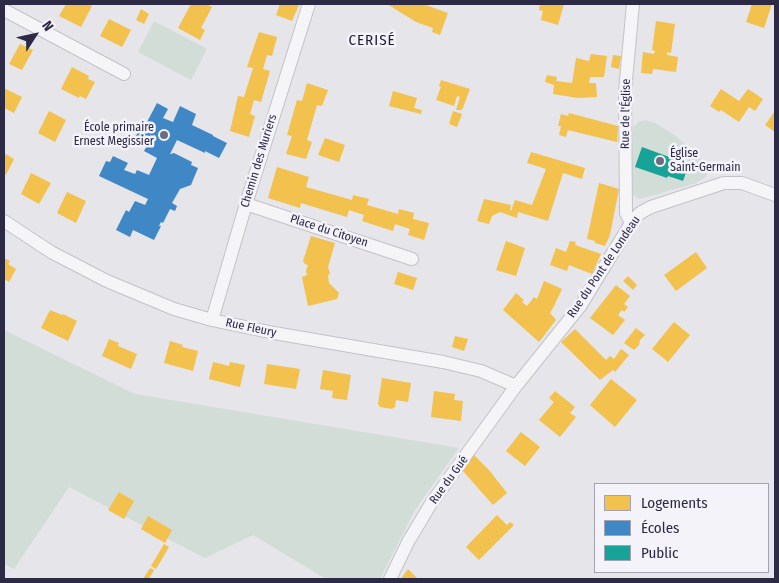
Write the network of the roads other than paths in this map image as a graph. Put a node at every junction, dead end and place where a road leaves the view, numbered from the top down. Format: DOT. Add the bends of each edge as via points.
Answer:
graph roads {
  1 [pos="309,4"];
  2 [pos="633,4"];
  3 [pos="4,10"];
  4 [pos="124,74"];
  5 [pos="775,194"];
  6 [pos="246,204"];
  7 [pos="4,221"];
  8 [pos="631,223"];
  9 [pos="412,259"];
  10 [pos="212,320"];
  11 [pos="516,386"];
  12 [pos="390,579"];
  1 -- 6 [label="street, Chemin des Muriers"];
  2 -- 8 [label="street, Rue de l'Église" via="625,91 626,213"];
  3 -- 4 [label="street"];
  5 -- 8 [label="street, Rue du Pont de Londeau" via="742,183 724,184 651,207"];
  6 -- 9 [label="street, Place du Citoyen"];
  6 -- 10 [label="street, Chemin des Muriers"];
  7 -- 10 [label="street, Rue Fleury" via="51,252 106,281 174,309"];
  8 -- 11 [label="street, Rue du Pont de Londeau" via="581,305"];
  10 -- 11 [label="street, Rue Fleury" via="444,362 481,371"];
  11 -- 12 [label="street, Rue du Gué" via="432,502"];
}
